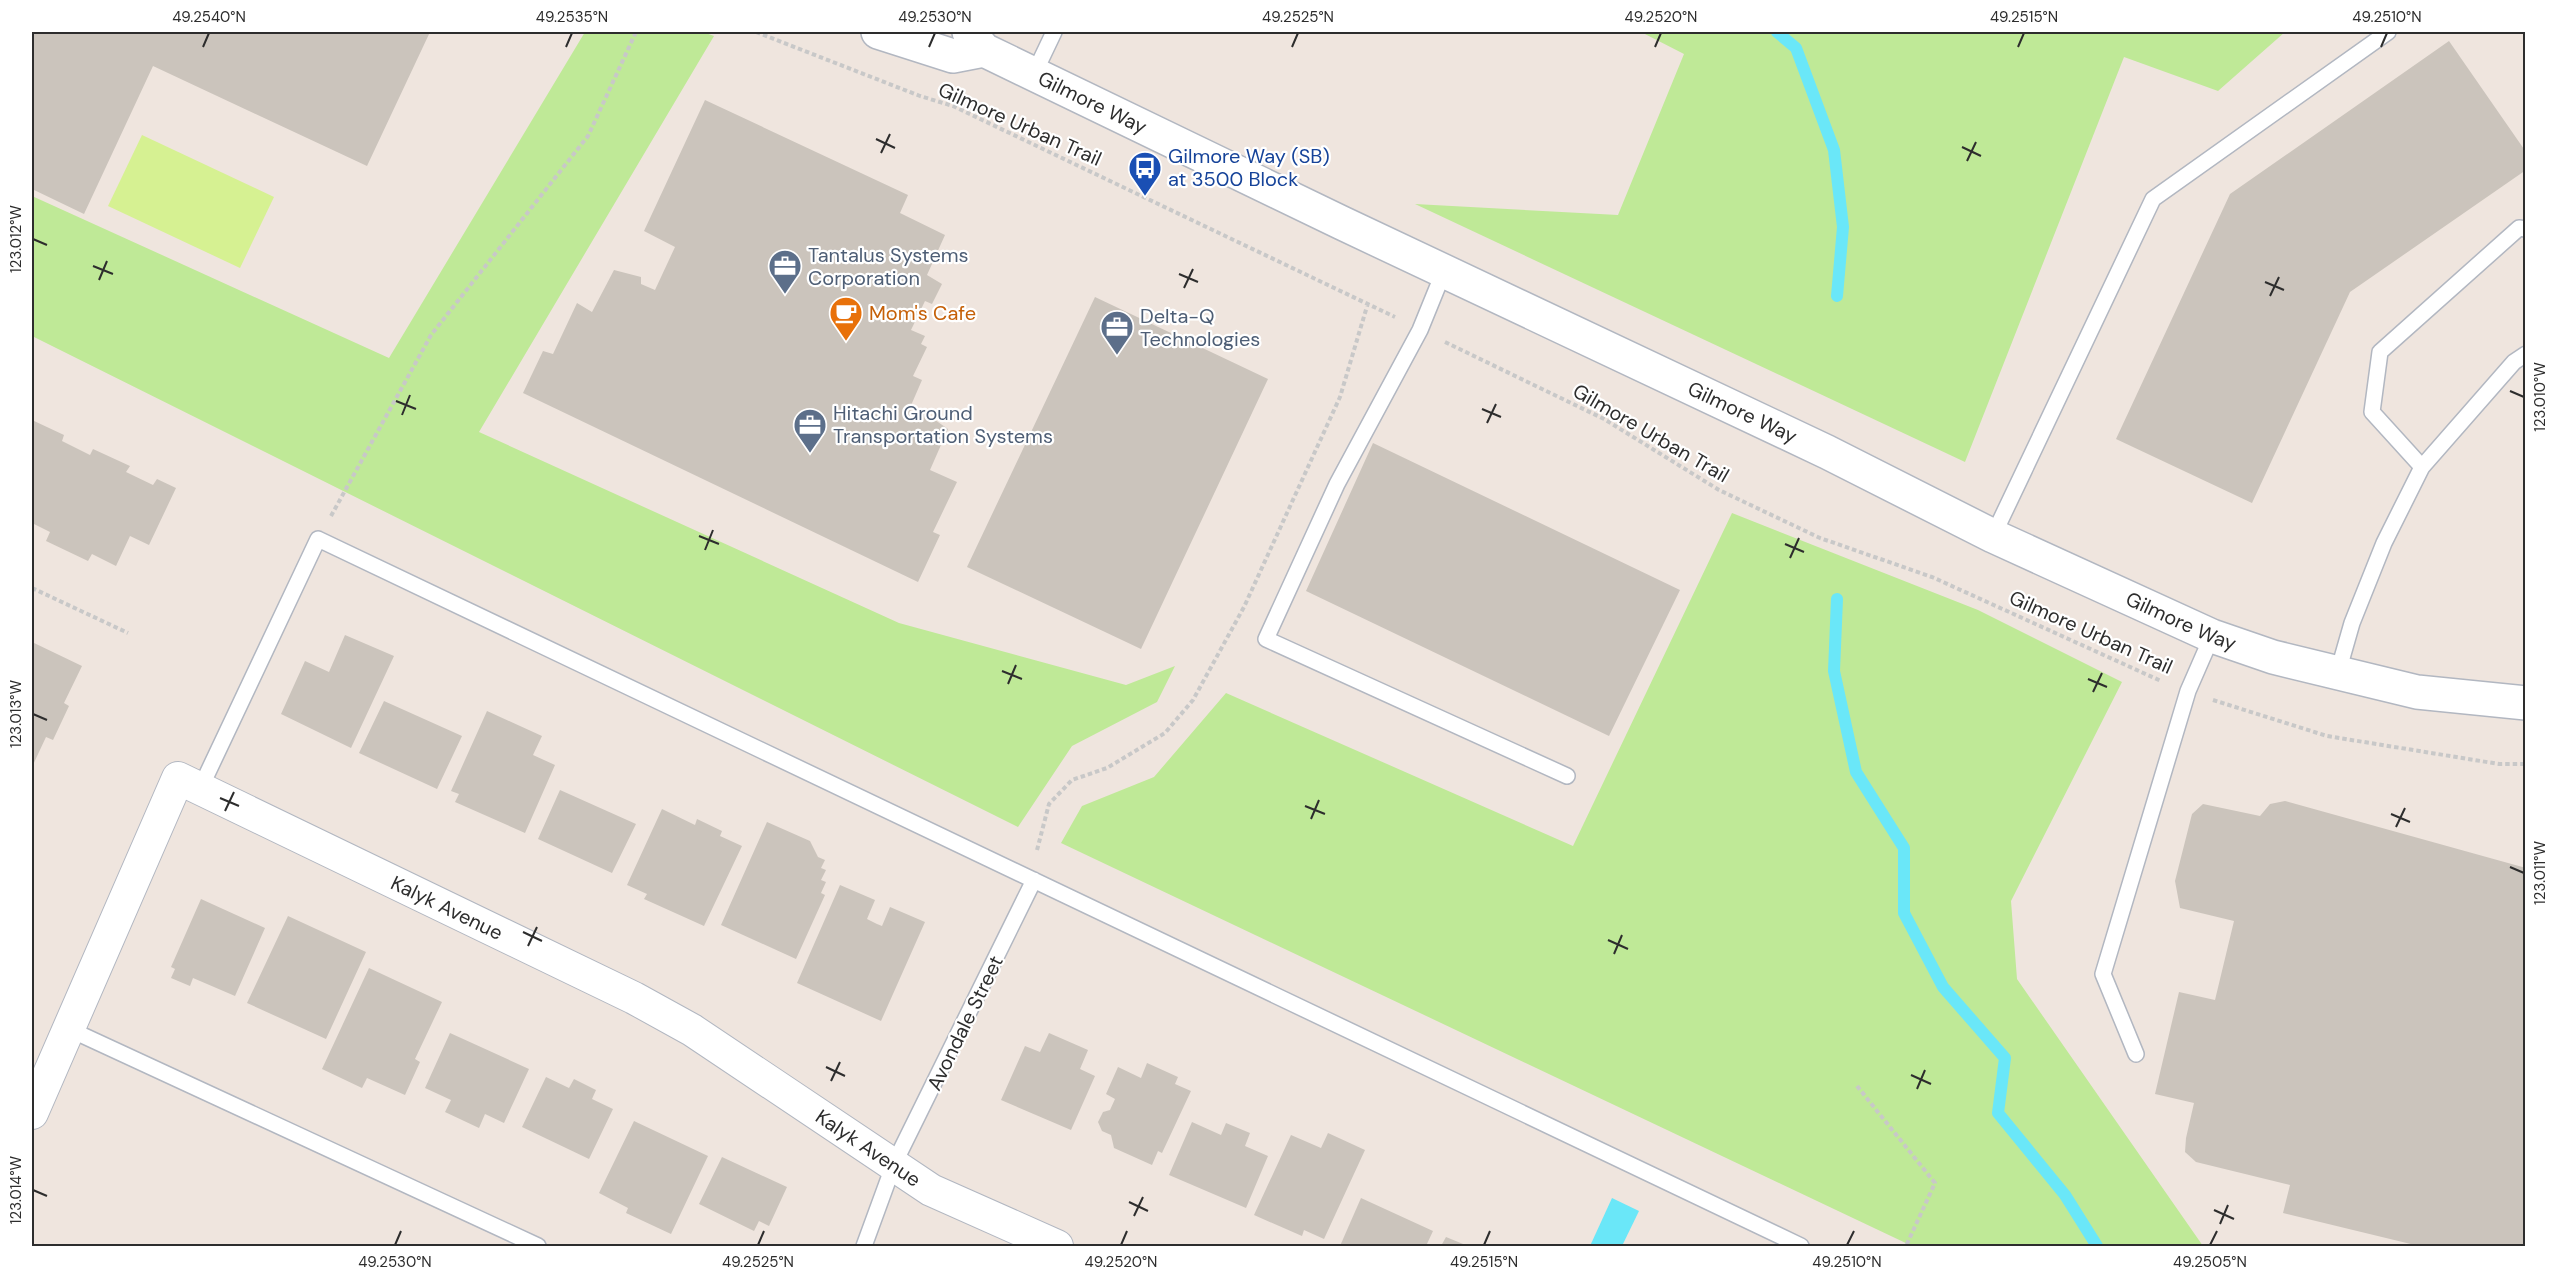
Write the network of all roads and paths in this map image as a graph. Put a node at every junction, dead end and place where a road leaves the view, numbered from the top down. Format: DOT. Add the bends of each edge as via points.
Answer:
graph roads {
  1 [pos="636,32"];
  2 [pos="756,32"];
  3 [pos="878,32"];
  4 [pos="1054,32"];
  5 [pos="2388,32"];
  6 [pos="976,41"];
  7 [pos="1034,74"];
  8 [pos="2526,229"];
  9 [pos="1444,271"];
  10 [pos="1368,303"];
  11 [pos="1420,330"];
  12 [pos="2526,354"];
  13 [pos="2422,467"];
  14 [pos="1993,536"];
  15 [pos="318,539"];
  16 [pos="32,588"];
  17 [pos="128,633"];
  18 [pos="2212,636"];
  19 [pos="2338,672"];
  20 [pos="2188,691"];
  21 [pos="2526,703"];
  22 [pos="2526,764"];
  23 [pos="1567,776"];
  24 [pos="200,789"];
  25 [pos="1034,880"];
  26 [pos="69,1029"];
  27 [pos="2136,1054"];
  28 [pos="1857,1086"];
  29 [pos="32,1113"];
  30 [pos="894,1164"];
  31 [pos="538,1246"];
  32 [pos="864,1246"];
  33 [pos="1057,1246"];
  34 [pos="1801,1246"];
  35 [pos="1906,1246"];
  1 -- 15 [label="path" via="588,135 431,335"];
  2 -- 10 [label="path, Gilmore Urban Trail" via="952,106"];
  3 -- 6 [label="street, Gilmore Way" via="953,56"];
  4 -- 7 [label="lane"];
  5 -- 14 [label="lane" via="2153,199"];
  6 -- 7 [label="street, Gilmore Way"];
  7 -- 9 [label="street, Gilmore Way"];
  8 -- 13 [label="lane" via="2519,228 2380,352 2372,412"];
  9 -- 11 [label="lane"];
  9 -- 14 [label="street, Gilmore Way" via="1827,452"];
  10 -- 11 [label="path, Gilmore Urban Trail"];
  10 -- 25 [label="path" via="1340,397 1244,607 1192,700 1165,733 1107,768 1072,780 1049,804"];
  11 -- 20 [label="path, Gilmore Urban Trail" via="1604,419 1719,490 1820,538 1932,577"];
  11 -- 23 [label="lane" via="1337,484 1266,639"];
  12 -- 13 [label="lane" via="2514,362"];
  13 -- 19 [label="lane" via="2376,563"];
  14 -- 18 [label="street, Gilmore Way"];
  15 -- 24 [label="lane"];
  15 -- 25 [label="lane"];
  16 -- 17 [label="path"];
  18 -- 19 [label="street, Gilmore Way" via="2273,657"];
  18 -- 20 [label="lane"];
  19 -- 21 [label="street, Gilmore Way" via="2417,692"];
  20 -- 22 [label="path, Gilmore Urban Trail" via="2327,736 2499,764"];
  20 -- 27 [label="lane" via="2103,974"];
  24 -- 26 [label="street, Kalyk Avenue" via="178,778"];
  24 -- 30 [label="street, Kalyk Avenue" via="634,998 692,1030"];
  25 -- 30 [label="lane, Avondale Street"];
  25 -- 34 [label="lane"];
  26 -- 29 [label="street, Kalyk Avenue"];
  26 -- 31 [label="lane"];
  28 -- 35 [label="path" via="1935,1183"];
  30 -- 32 [label="lane, Avondale Street"];
  30 -- 33 [label="street, Kalyk Avenue" via="931,1190"];
}
